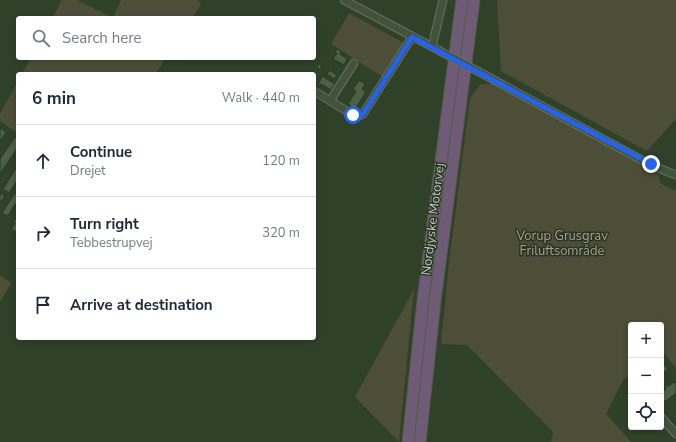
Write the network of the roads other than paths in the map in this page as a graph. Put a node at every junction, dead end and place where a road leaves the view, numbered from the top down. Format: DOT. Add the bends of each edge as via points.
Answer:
graph roads {
  1 [pos="344,0"];
  2 [pos="443,0"];
  3 [pos="462,0"];
  4 [pos="474,0"];
  5 [pos="412,37"];
  6 [pos="435,48"];
  7 [pos="354,63"];
  8 [pos="316,92"];
  9 [pos="330,101"];
  10 [pos="676,175"];
  11 [pos="664,420"];
  12 [pos="676,434"];
  13 [pos="408,442"];
  14 [pos="420,442"];
  1 -- 5 [label="street"];
  2 -- 6 [label="street"];
  3 -- 13 [label="highway, Nordjyske Motorvej" via="423,300"];
  4 -- 14 [label="highway, Nordjyske Motorvej" via="435,301"];
  5 -- 6 [label="street"];
  5 -- 9 [label="street" via="363,114 353,115"];
  6 -- 10 [label="street, bridge"];
  7 -- 9 [label="street"];
  8 -- 9 [label="street"];
  11 -- 12 [label="street"];
}
